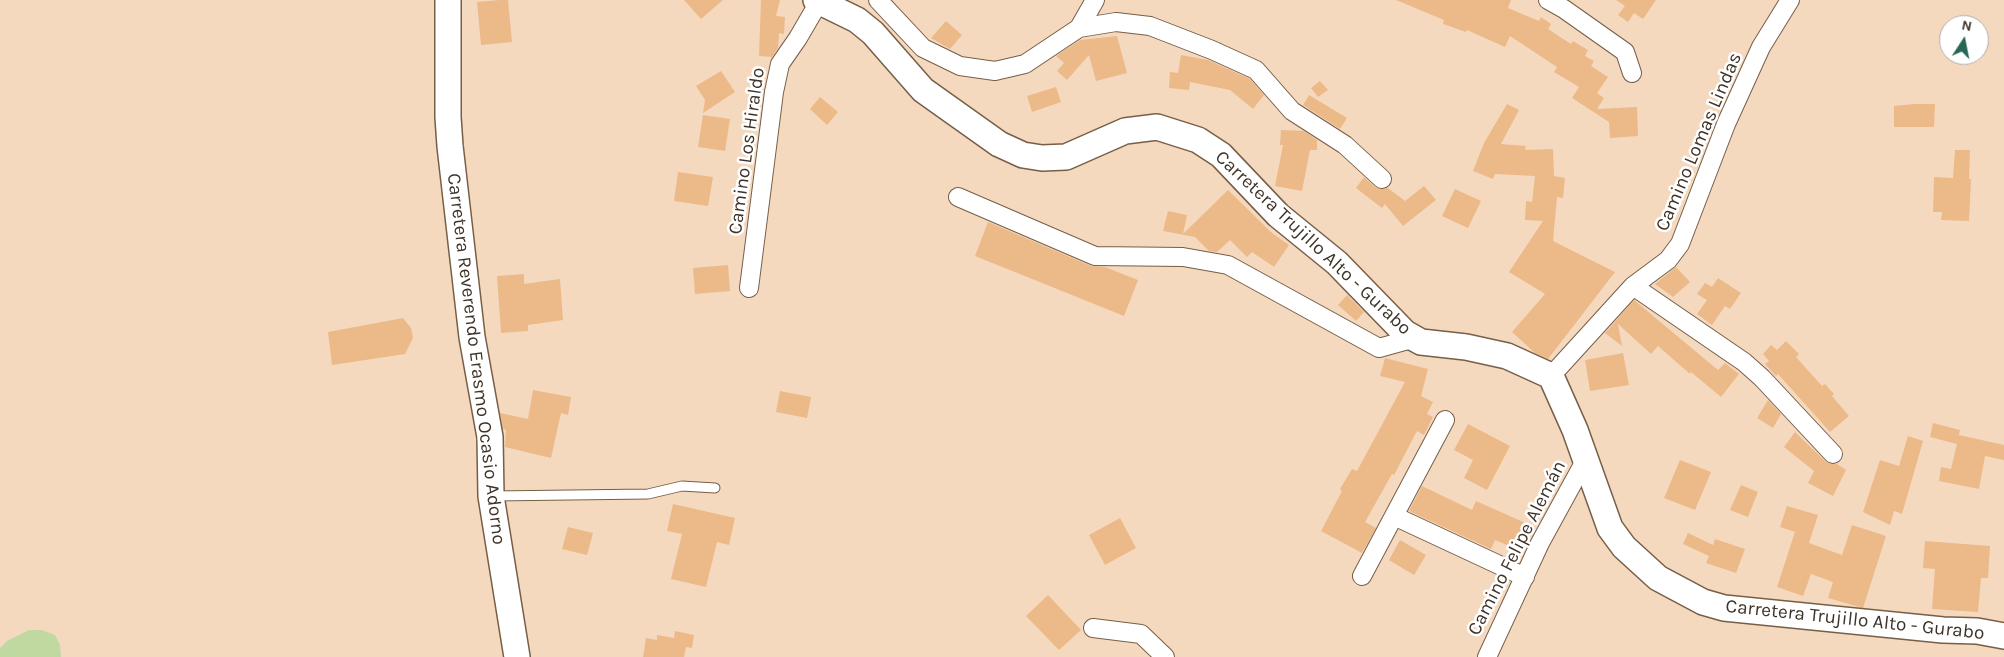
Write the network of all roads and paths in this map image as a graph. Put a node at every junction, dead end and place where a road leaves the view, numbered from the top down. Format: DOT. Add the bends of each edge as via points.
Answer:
graph roads {
  1 [pos="448,0"];
  2 [pos="878,0"];
  3 [pos="1095,0"];
  4 [pos="1548,0"];
  5 [pos="1790,0"];
  6 [pos="817,1"];
  7 [pos="1079,28"];
  8 [pos="1632,73"];
  9 [pos="1382,179"];
  10 [pos="958,197"];
  11 [pos="1633,286"];
  12 [pos="749,288"];
  13 [pos="1415,338"];
  14 [pos="1551,376"];
  15 [pos="1445,420"];
  16 [pos="1833,454"];
  17 [pos="1586,459"];
  18 [pos="715,488"];
  19 [pos="491,496"];
  20 [pos="1394,516"];
  21 [pos="1362,576"];
  22 [pos="1524,577"];
  23 [pos="1093,628"];
  24 [pos="2004,636"];
  25 [pos="517,657"];
  26 [pos="1165,657"];
  27 [pos="1487,657"];
  1 -- 19 [label="main road, Carretera Reverendo Erasmo Ocasio Adorno" via="450,146 472,337 490,437"];
  2 -- 7 [label="street" via="924,48 960,66 995,71 1025,64"];
  3 -- 7 [label="street"];
  4 -- 8 [label="street" via="1625,52"];
  5 -- 11 [label="street, Camino Lomas Lindas" via="1761,46 1726,124 1680,244 1668,260"];
  6 -- 12 [label="street, Camino Los Hiraldo" via="780,64"];
  6 -- 13 [label="main road, Carretera Trujillo Alto - Gurabo" via="857,20 874,33 922,90 999,144 1023,155 1066,157 1125,131 1157,127 1198,140 1221,155 1278,215 1337,263 1406,333"];
  7 -- 9 [label="street" via="1116,22 1150,26 1256,70 1292,111 1345,145"];
  10 -- 13 [label="street" via="1095,256 1183,257 1228,265 1379,348"];
  11 -- 14 [label="street, Camino Lomas Lindas"];
  11 -- 16 [label="street" via="1744,362"];
  13 -- 14 [label="main road, Carretera Trujillo Alto - Gurabo" via="1421,342 1507,356"];
  14 -- 17 [label="main road, Carretera Trujillo Alto - Gurabo"];
  15 -- 20 [label="street"];
  17 -- 22 [label="street, Camino Felipe Alemán"];
  17 -- 24 [label="main road, Carretera Trujillo Alto - Gurabo" via="1610,528 1624,546 1658,578 1703,602 1724,608"];
  18 -- 19 [label="lane" via="682,486 648,494"];
  19 -- 25 [label="main road, Carretera Reverendo Erasmo Ocasio Adorno"];
  20 -- 21 [label="street"];
  20 -- 22 [label="street"];
  22 -- 27 [label="street, Camino Felipe Alemán"];
  23 -- 26 [label="street" via="1141,634"];
}
